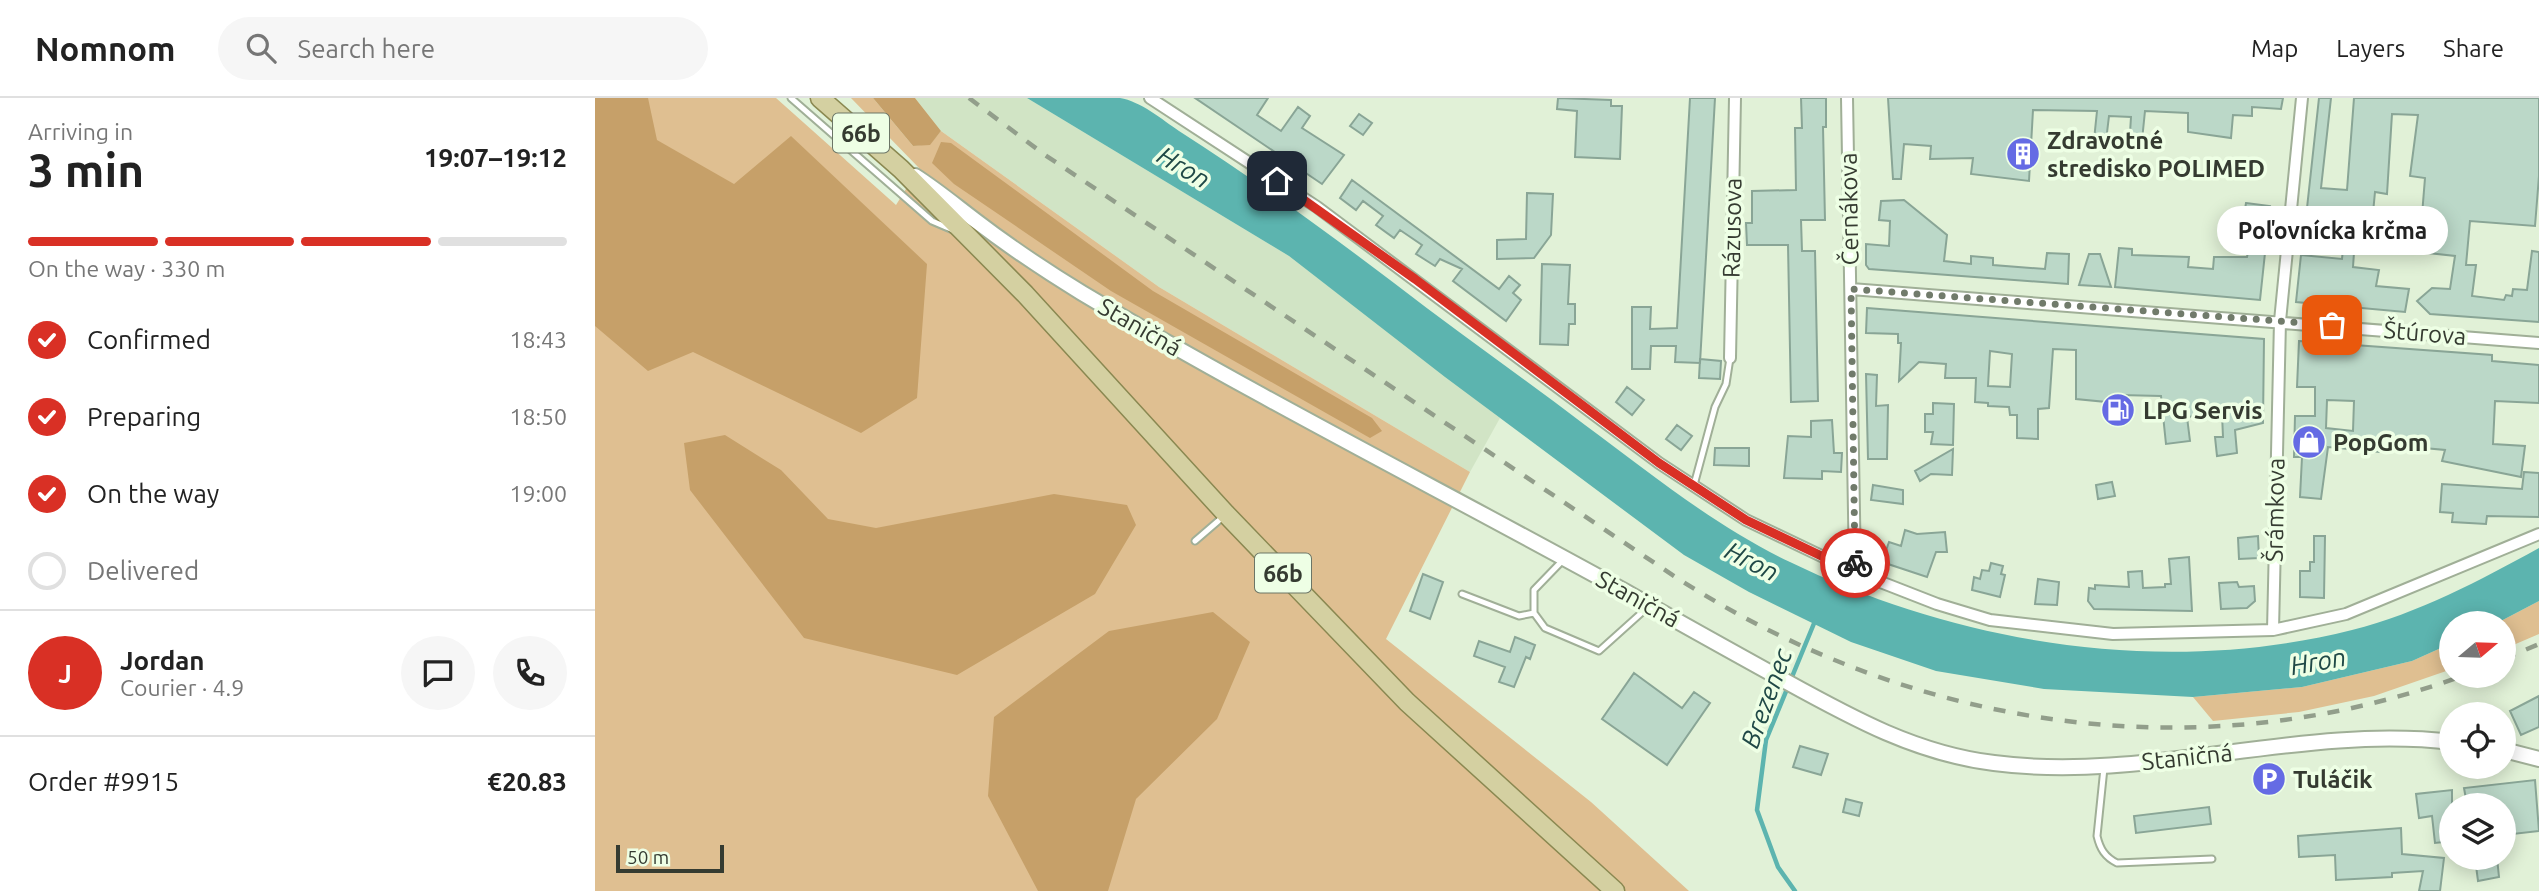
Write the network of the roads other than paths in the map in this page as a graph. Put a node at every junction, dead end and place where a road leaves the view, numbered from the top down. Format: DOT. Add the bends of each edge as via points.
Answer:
graph roads {
  1 [pos="791,98"];
  2 [pos="820,98"];
  3 [pos="1150,98"];
  4 [pos="1735,98"];
  5 [pos="1847,98"];
  6 [pos="2302,98"];
  7 [pos="901,169"];
  8 [pos="969,238"];
  9 [pos="1851,289"];
  10 [pos="2280,321"];
  11 [pos="2539,343"];
  12 [pos="1730,358"];
  13 [pos="1693,486"];
  14 [pos="1226,514"];
  15 [pos="2539,534"];
  16 [pos="1195,541"];
  17 [pos="1565,558"];
  18 [pos="1855,572"];
  19 [pos="1462,594"];
  20 [pos="1649,605"];
  21 [pos="1534,613"];
  22 [pos="2273,630"];
  23 [pos="2439,740"];
  24 [pos="2516,753"];
  25 [pos="2539,759"];
  26 [pos="2104,765"];
  27 [pos="2212,859"];
  28 [pos="1615,891"];
  1 -- 8 [label="lane" via="932,221"];
  2 -- 7 [label="main road, 66b"];
  3 -- 13 [label="street" via="1317,207"];
  4 -- 12 [label="street, Rázusova"];
  5 -- 9 [label="street, Černákova"];
  6 -- 10 [label="street, Šrámkova"];
  7 -- 8 [label="main road, 66b"];
  7 -- 17 [label="street, Staničná" via="934,188 1012,248 1181,351"];
  8 -- 14 [label="main road, 66b"];
  9 -- 10 [label="street, Štúrova"];
  9 -- 18 [label="street, Černákova"];
  10 -- 11 [label="street, Štúrova"];
  10 -- 22 [label="street, Šrámkova"];
  12 -- 13 [label="lane"];
  13 -- 18 [label="street" via="1746,520"];
  14 -- 16 [label="lane"];
  14 -- 28 [label="main road, 66b" via="1407,702"];
  15 -- 22 [label="street" via="2346,614"];
  17 -- 20 [label="street, Staničná"];
  17 -- 21 [label="lane" via="1534,590"];
  18 -- 22 [label="street" via="1990,620 2113,634"];
  19 -- 21 [label="lane" via="1519,616"];
  20 -- 21 [label="lane" via="1599,651 1545,628"];
  20 -- 26 [label="street, Staničná" via="1878,730 1950,755 1995,764"];
  23 -- 26 [label="street, Staničná" via="2346,740"];
  24 -- 25 [label="street"];
  26 -- 27 [label="lane" via="2097,836 2105,855 2117,863"];
}
